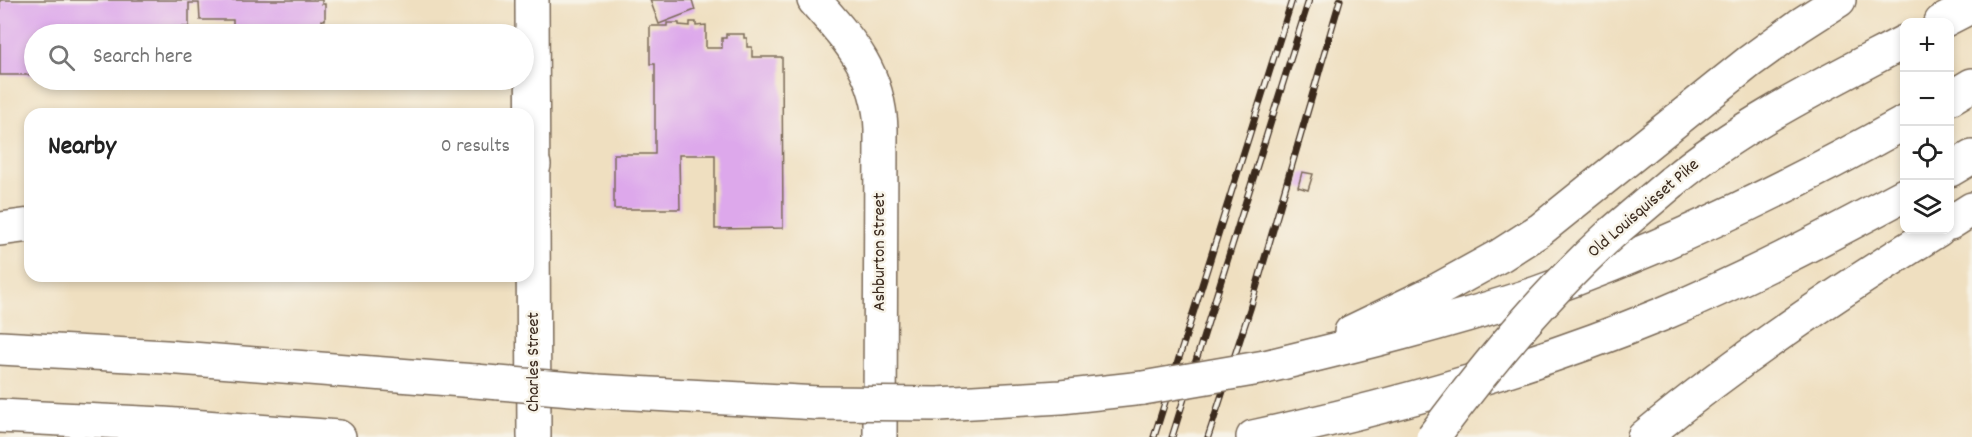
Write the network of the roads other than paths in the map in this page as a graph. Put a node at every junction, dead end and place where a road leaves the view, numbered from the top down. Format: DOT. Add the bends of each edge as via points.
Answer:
graph roads {
  1 [pos="532,0"];
  2 [pos="814,0"];
  3 [pos="1839,0"];
  4 [pos="1972,6"];
  5 [pos="1949,18"];
  6 [pos="532,24"];
  7 [pos="1900,45"];
  8 [pos="1972,85"];
  9 [pos="531,90"];
  10 [pos="1954,96"];
  11 [pos="531,108"];
  12 [pos="1900,126"];
  13 [pos="1972,157"];
  14 [pos="1954,168"];
  15 [pos="1900,198"];
  16 [pos="1972,209"];
  17 [pos="1954,220"];
  18 [pos="24,226"];
  19 [pos="0,228"];
  20 [pos="1932,234"];
  21 [pos="532,282"];
  22 [pos="0,348"];
  23 [pos="1264,367"];
  24 [pos="0,416"];
  25 [pos="339,437"];
  26 [pos="534,437"];
  27 [pos="880,437"];
  28 [pos="1253,437"];
  29 [pos="1433,437"];
  30 [pos="1644,437"];
  1 -- 6 [label="main road, Charles Street"];
  2 -- 27 [label="main road, Ashburton Street" via="852,45 877,94 881,123"];
  3 -- 23 [label="main road" via="1749,62 1560,216 1521,243 1381,318"];
  4 -- 5 [label="main road"];
  7 -- 29 [label="main road, Old Louisquisset Pike, bridge" via="1781,108 1672,182 1611,234 1531,316"];
  8 -- 10 [label="main road"];
  9 -- 11 [label="main road, Charles Street"];
  12 -- 23 [label="main road" via="1765,198 1602,269 1422,329"];
  13 -- 14 [label="main road"];
  15 -- 28 [label="main road" via="1711,293 1561,353 1405,402"];
  16 -- 17 [label="main road"];
  18 -- 19 [label="main road"];
  20 -- 30 [label="main road" via="1800,318"];
  21 -- 26 [label="main road, Charles Street"];
  22 -- 23 [label="main road, bridge" via="818,403 938,404 1061,397 1143,388"];
  24 -- 25 [label="main road"];
}
